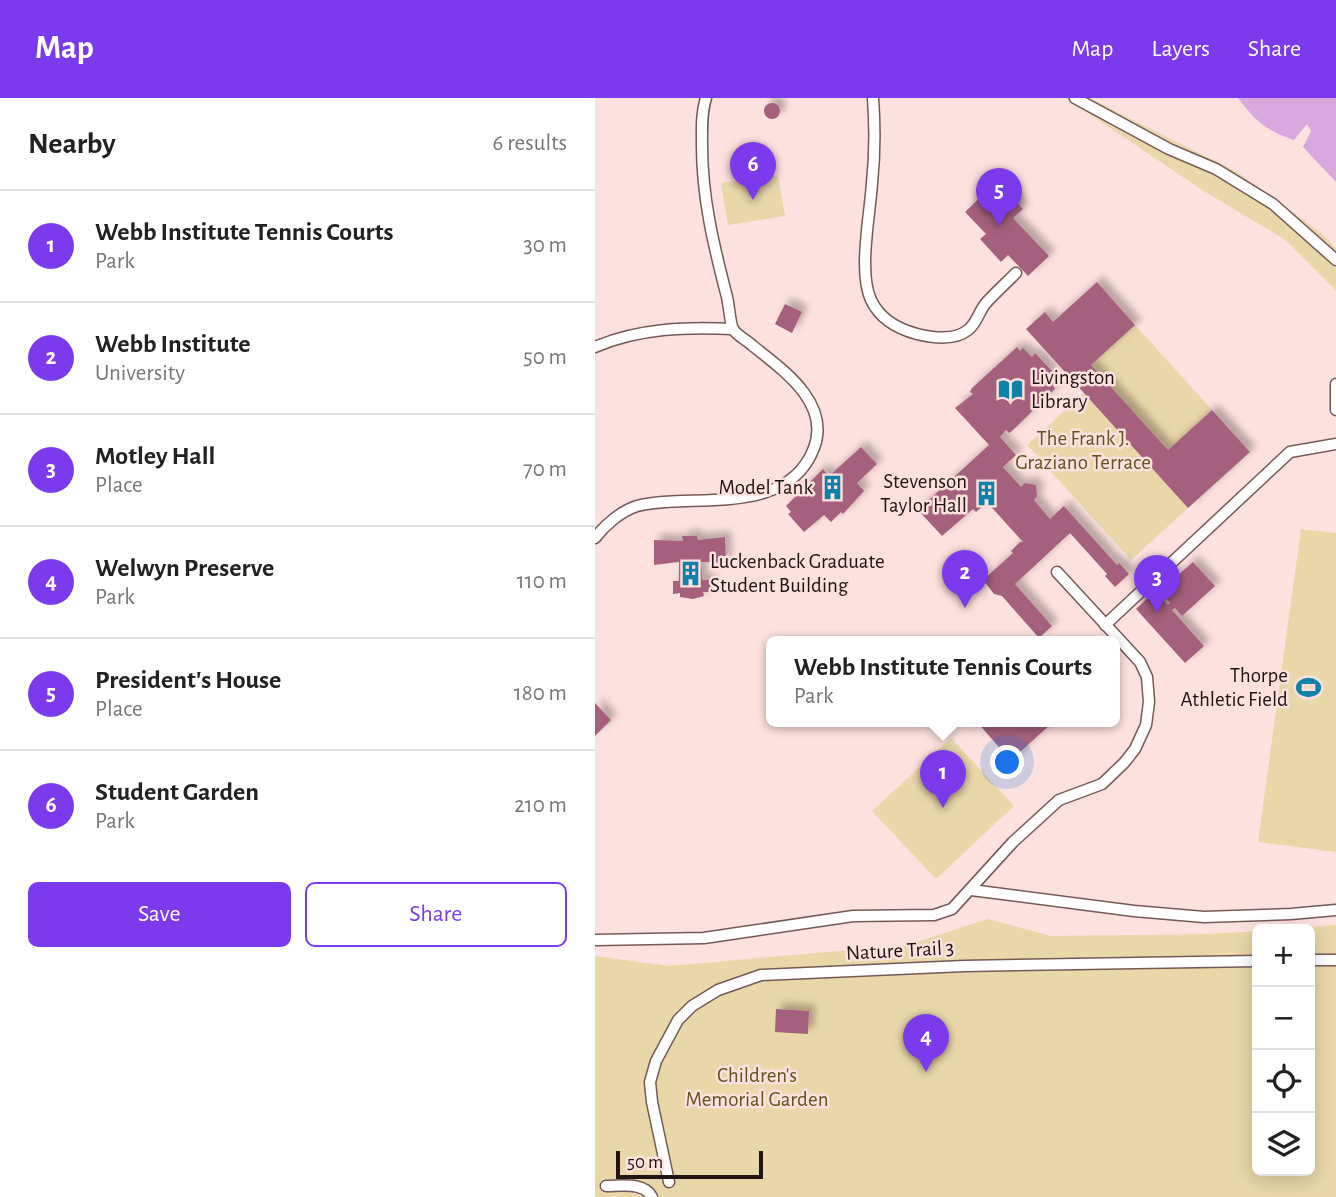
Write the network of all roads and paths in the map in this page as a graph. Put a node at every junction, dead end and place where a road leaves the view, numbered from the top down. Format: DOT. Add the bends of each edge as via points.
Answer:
graph roads {
  1 [pos="706,98"];
  2 [pos="873,98"];
  3 [pos="1075,98"];
  4 [pos="1336,261"];
  5 [pos="1016,273"];
  6 [pos="733,329"];
  7 [pos="595,347"];
  8 [pos="1336,384"];
  9 [pos="1336,410"];
  10 [pos="1336,444"];
  11 [pos="595,538"];
  12 [pos="1057,572"];
  13 [pos="1105,625"];
  14 [pos="1115,636"];
  15 [pos="1120,641"];
  16 [pos="971,890"];
  17 [pos="1336,909"];
  18 [pos="595,940"];
  19 [pos="1315,960"];
  20 [pos="1336,960"];
  21 [pos="1252,961"];
  22 [pos="669,1182"];
  23 [pos="607,1185"];
  24 [pos="652,1197"];
  1 -- 6 [label="lane" via="702,180"];
  2 -- 5 [label="lane" via="866,284 880,313 908,332 952,337 968,330 983,306"];
  3 -- 4 [label="lane" via="1216,169 1273,204"];
  6 -- 7 [label="lane" via="673,328 616,338"];
  6 -- 11 [label="lane" via="802,390 816,424 810,457 795,474 764,493 735,500 634,507"];
  8 -- 9 [label="lane"];
  10 -- 13 [label="lane" via="1290,452"];
  12 -- 13 [label="lane"];
  13 -- 14 [label="lane"];
  15 -- 16 [label="lane" via="1147,677 1149,702 1142,737 1124,764 1102,784 1059,800 1013,842"];
  16 -- 17 [label="lane" via="1204,917"];
  16 -- 18 [label="lane" via="952,909 934,915 853,916 704,938"];
  19 -- 20 [label="lane"];
  21 -- 22 [label="lane, Nature Trail 3" via="761,975 718,990 678,1020 650,1082"];
  23 -- 24 [label="lane" via="641,1187"];
}
